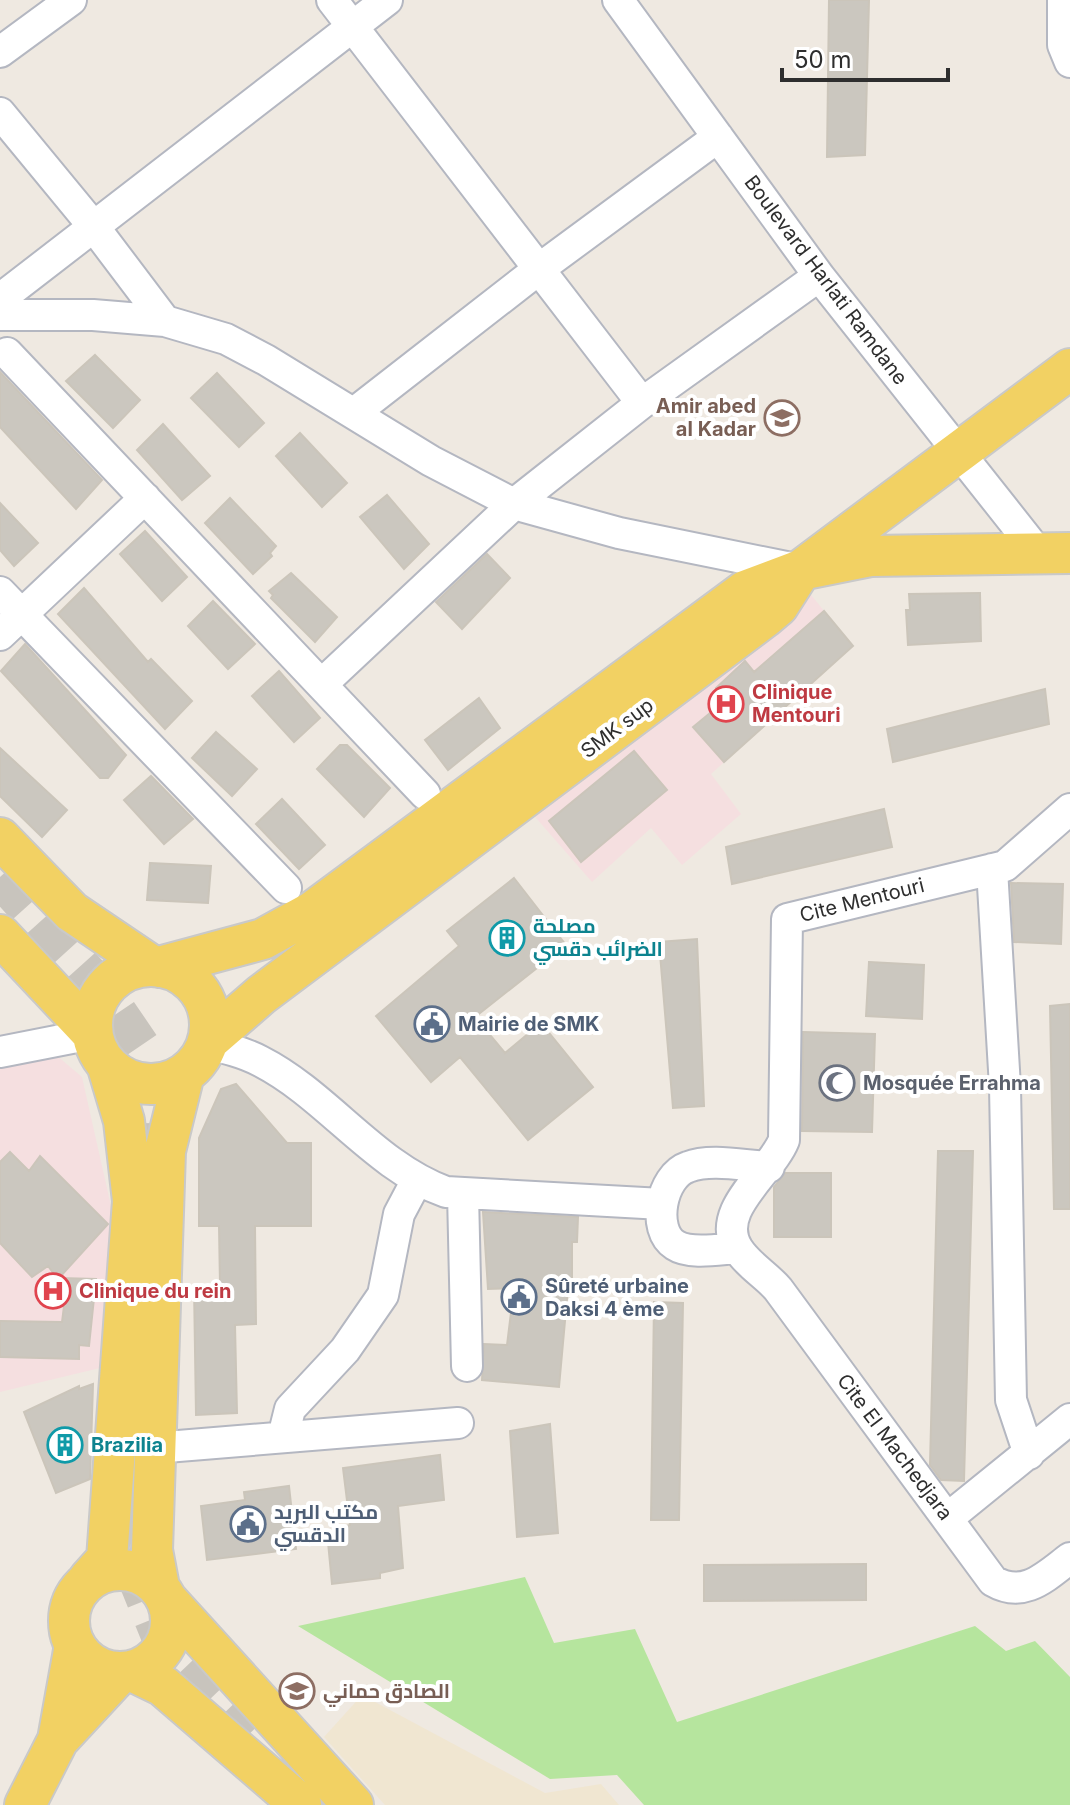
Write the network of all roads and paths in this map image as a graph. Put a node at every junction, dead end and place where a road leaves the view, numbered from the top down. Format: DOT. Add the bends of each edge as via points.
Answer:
graph roads {
  1 [pos="71,0"];
  2 [pos="332,0"];
  3 [pos="387,0"];
  4 [pos="618,0"];
  5 [pos="1063,0"];
  6 [pos="352,26"];
  7 [pos="0,52"];
  8 [pos="1070,62"];
  9 [pos="0,113"];
  10 [pos="718,137"];
  11 [pos="94,227"];
  12 [pos="539,269"];
  13 [pos="819,276"];
  14 [pos="0,299"];
  15 [pos="0,315"];
  16 [pos="165,321"];
  17 [pos="7,353"];
  18 [pos="1070,369"];
  19 [pos="642,403"];
  20 [pos="354,413"];
  21 [pos="960,454"];
  22 [pos="145,498"];
  23 [pos="514,504"];
  24 [pos="1055,554"];
  25 [pos="801,570"];
  26 [pos="0,592"];
  27 [pos="11,625"];
  28 [pos="323,683"];
  29 [pos="425,794"];
  30 [pos="1070,809"];
  31 [pos="0,838"];
  32 [pos="992,869"];
  33 [pos="286,888"];
  34 [pos="0,935"];
  35 [pos="155,966"];
  36 [pos="97,1044"];
  37 [pos="0,1052"];
  38 [pos="199,1053"];
  39 [pos="769,1167"];
  40 [pos="417,1180"];
  41 [pos="463,1194"];
  42 [pos="662,1204"];
  43 [pos="737,1248"];
  44 [pos="467,1366"];
  45 [pos="1070,1419"];
  46 [pos="458,1423"];
  47 [pos="283,1437"];
  48 [pos="154,1448"];
  49 [pos="1029,1454"];
  50 [pos="948,1518"];
  51 [pos="1070,1558"];
  52 [pos="164,1571"];
  53 [pos="89,1579"];
  54 [pos="75,1645"];
  55 [pos="127,1672"];
  56 [pos="58,1740"];
  57 [pos="275,1765"];
  58 [pos="25,1805"];
  59 [pos="301,1805"];
  60 [pos="321,1805"];
  61 [pos="353,1805"];
  1 -- 7 [label="street"];
  2 -- 6 [label="street"];
  3 -- 6 [label="street"];
  4 -- 10 [label="street, Boulevard Harlati Ramdane"];
  5 -- 8 [label="street" via="1063,45"];
  6 -- 11 [label="street"];
  6 -- 12 [label="street"];
  9 -- 11 [label="street"];
  10 -- 12 [label="street"];
  10 -- 13 [label="street, Boulevard Harlati Ramdane"];
  11 -- 14 [label="street"];
  11 -- 16 [label="street"];
  12 -- 19 [label="street"];
  12 -- 20 [label="street"];
  13 -- 19 [label="street"];
  13 -- 21 [label="street, Boulevard Harlati Ramdane"];
  15 -- 16 [label="street"];
  16 -- 20 [label="street" via="226,339"];
  17 -- 22 [label="street"];
  18 -- 21 [label="main road"];
  19 -- 23 [label="street"];
  20 -- 23 [label="street"];
  21 -- 24 [label="street, Boulevard Harlati Ramdane"];
  21 -- 25 [label="main road"];
  22 -- 27 [label="street"];
  22 -- 28 [label="street"];
  23 -- 25 [label="street" via="619,533"];
  23 -- 28 [label="street"];
  24 -- 25 [label="main road" via="871,556"];
  25 -- 35 [label="main road" via="745,591 289,927 240,947"];
  25 -- 38 [label="main road, SMK sup" via="765,617 273,985"];
  26 -- 27 [label="street"];
  27 -- 33 [label="street"];
  28 -- 29 [label="street"];
  30 -- 32 [label="street, Cite Mentouri" via="1005,866"];
  31 -- 35 [label="main road" via="72,912"];
  32 -- 39 [label="street, Cite Mentouri" via="787,919 786,1122 784,1140"];
  32 -- 49 [label="street" via="1005,1087 1011,1400"];
  34 -- 36 [label="main road"];
  35 -- 36 [label="main road" via="127,972 106,986 97,1000"];
  35 -- 38 [label="main road" via="185,977 204,999 210,1027"];
  36 -- 37 [label="street"];
  36 -- 38 [label="main road" via="119,1075 152,1084"];
  36 -- 53 [label="main road" via="124,1121 133,1201 107,1559"];
  38 -- 40 [label="street" via="241,1053 273,1068"];
  38 -- 48 [label="main road" via="165,1151"];
  39 -- 42 [label="street" via="689,1166 668,1183"];
  39 -- 43 [label="street, Cite Mentouri" via="735,1209"];
  40 -- 41 [label="street"];
  40 -- 47 [label="street" via="399,1214 383,1295 345,1350 290,1409"];
  41 -- 42 [label="street"];
  41 -- 44 [label="street"];
  42 -- 43 [label="street" via="666,1235 675,1245"];
  43 -- 50 [label="street, Cite El Machedjara" via="778,1289"];
  45 -- 49 [label="street"];
  46 -- 47 [label="street"];
  47 -- 48 [label="street"];
  48 -- 52 [label="main road"];
  49 -- 50 [label="street"];
  50 -- 51 [label="street, Cite El Machedjara" via="1001,1585 1018,1589 1036,1584"];
  52 -- 53 [label="main road" via="148,1577 120,1569"];
  52 -- 55 [label="main road" via="171,1629 166,1643 158,1656"];
  52 -- 61 [label="main road"];
  53 -- 54 [label="main road" via="70,1607"];
  54 -- 55 [label="main road" via="91,1663"];
  54 -- 56 [label="main road"];
  55 -- 56 [label="main road"];
  55 -- 59 [label="main road" via="163,1686"];
  56 -- 58 [label="main road"];
  57 -- 60 [label="main road"];
}
